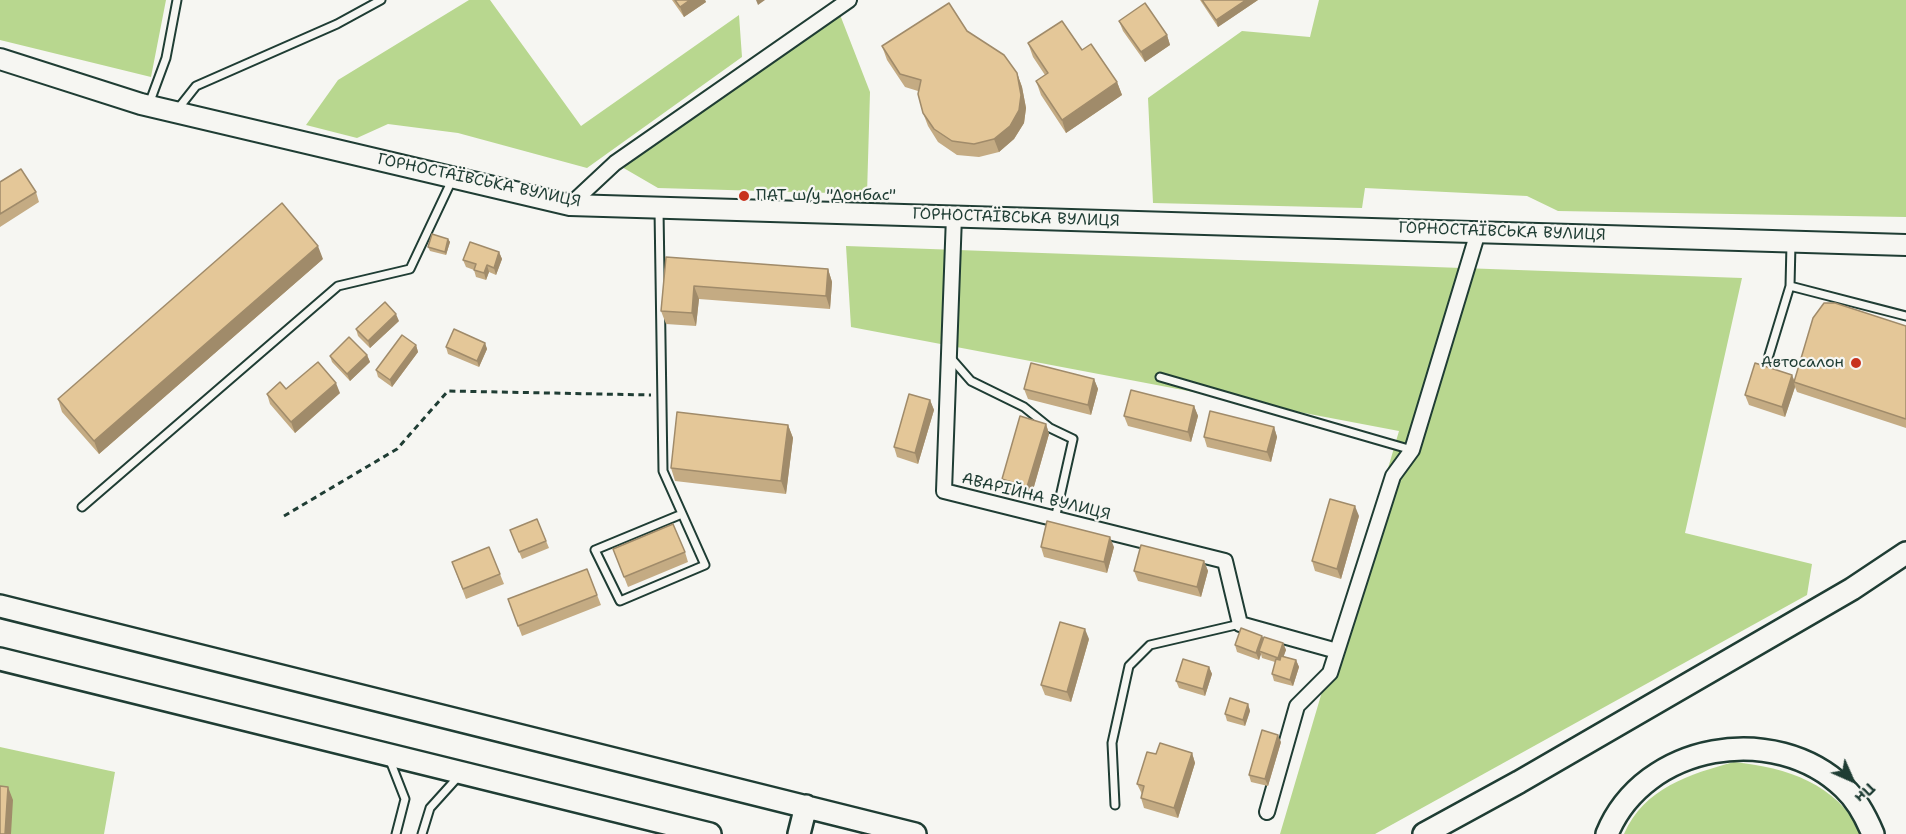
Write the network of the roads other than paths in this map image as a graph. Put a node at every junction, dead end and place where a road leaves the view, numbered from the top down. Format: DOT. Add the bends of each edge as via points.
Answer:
graph roads {
  1 [pos="177,0"];
  2 [pos="381,0"];
  3 [pos="849,0"];
  4 [pos="0,59"];
  5 [pos="148,106"];
  6 [pos="175,112"];
  7 [pos="453,177"];
  8 [pos="570,205"];
  9 [pos="659,207"];
  10 [pos="954,216"];
  11 [pos="1478,232"];
  12 [pos="1791,241"];
  13 [pos="1906,244"];
  14 [pos="1790,286"];
  15 [pos="1906,316"];
  16 [pos="1769,355"];
  17 [pos="949,356"];
  18 [pos="1160,377"];
  19 [pos="1412,450"];
  20 [pos="82,507"];
  21 [pos="682,514"];
  22 [pos="1055,519"];
  23 [pos="1906,553"];
  24 [pos="0,606"];
  25 [pos="1240,624"];
  26 [pos="1337,651"];
  27 [pos="0,659"];
  28 [pos="388,755"];
  29 [pos="461,773"];
  30 [pos="1115,805"];
  31 [pos="806,806"];
  32 [pos="1267,812"];
  33 [pos="396,834"];
  34 [pos="422,834"];
  35 [pos="710,834"];
  36 [pos="799,834"];
  37 [pos="915,834"];
  38 [pos="1424,834"];
  39 [pos="1607,834"];
  40 [pos="1873,834"];
  1 -- 5 [label="lane" via="166,58"];
  2 -- 6 [label="lane" via="337,24 196,86"];
  3 -- 8 [label="street" via="615,163"];
  4 -- 5 [label="main road, ГОРНОСТАЇВСЬКА ВУЛИЦЯ"];
  5 -- 6 [label="main road, ГОРНОСТАЇВСЬКА ВУЛИЦЯ"];
  6 -- 7 [label="main road, ГОРНОСТАЇВСЬКА ВУЛИЦЯ"];
  7 -- 8 [label="main road, ГОРНОСТАЇВСЬКА ВУЛИЦЯ"];
  7 -- 20 [label="lane" via="410,269 338,286"];
  8 -- 9 [label="main road, ГОРНОСТАЇВСЬКА ВУЛИЦЯ"];
  9 -- 10 [label="main road, ГОРНОСТАЇВСЬКА ВУЛИЦЯ"];
  9 -- 21 [label="lane" via="663,471"];
  10 -- 11 [label="main road, ГОРНОСТАЇВСЬКА ВУЛИЦЯ"];
  10 -- 17 [label="street, АВАРІЙНА ВУЛИЦЯ"];
  11 -- 12 [label="main road, ГОРНОСТАЇВСЬКА ВУЛИЦЯ"];
  11 -- 19 [label="street"];
  12 -- 13 [label="main road, ГОРНОСТАЇВСЬКА ВУЛИЦЯ"];
  12 -- 14 [label="lane"];
  14 -- 15 [label="lane"];
  14 -- 16 [label="lane"];
  17 -- 22 [label="lane" via="971,381 1024,407 1050,428 1074,439"];
  17 -- 22 [label="street, АВАРІЙНА ВУЛИЦЯ" via="944,491"];
  18 -- 19 [label="lane"];
  19 -- 26 [label="street" via="1393,476"];
  21 -- 21 [label="lane" via="705,565 620,601 595,550"];
  22 -- 25 [label="street, АВАРІЙНА ВУЛИЦЯ" via="1225,561"];
  23 -- 38 [label="main road" via="1852,589"];
  24 -- 31 [label="main road"];
  25 -- 26 [label="street"];
  25 -- 30 [label="lane" via="1150,645 1129,666 1113,743"];
  26 -- 32 [label="street" via="1330,673 1297,706"];
  27 -- 28 [label="main road"];
  28 -- 29 [label="main road"];
  28 -- 33 [label="lane" via="405,799"];
  29 -- 34 [label="lane" via="430,808"];
  29 -- 35 [label="main road"];
  31 -- 36 [label="main road"];
  31 -- 37 [label="main road"];
  39 -- 40 [label="main road" via="1622,808 1664,770 1705,752 1730,748 1776,752 1814,766 1845,788"];
}
